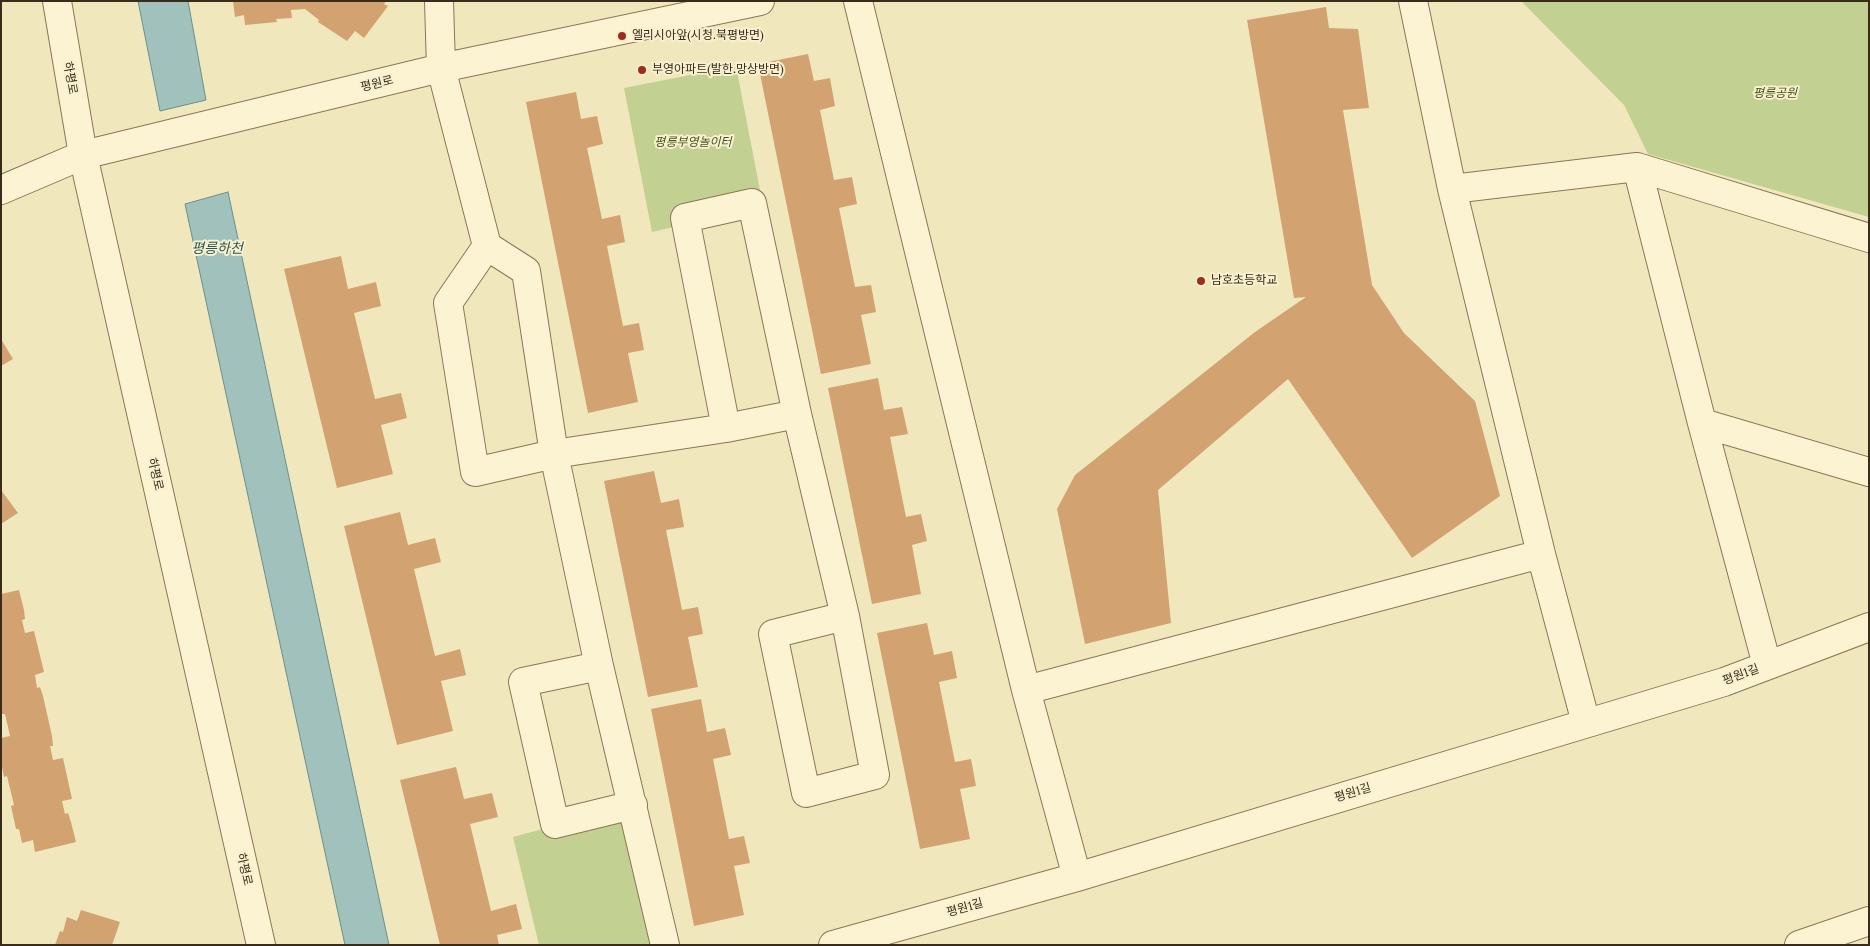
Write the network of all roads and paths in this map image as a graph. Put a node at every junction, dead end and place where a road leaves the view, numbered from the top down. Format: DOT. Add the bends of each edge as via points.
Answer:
graph roads {
  1 [pos="57,1"];
  2 [pos="439,1"];
  3 [pos="760,1"];
  4 [pos="858,1"];
  5 [pos="1413,1"];
  6 [pos="441,68"];
  7 [pos="83,154"];
  8 [pos="1637,167"];
  9 [pos="1452,189"];
  10 [pos="1,190"];
  11 [pos="1869,238"];
  12 [pos="487,246"];
  13 [pos="797,414"];
  14 [pos="1702,423"];
  15 [pos="726,428"];
  16 [pos="554,454"];
  17 [pos="1869,472"];
  18 [pos="1541,554"];
  19 [pos="844,616"];
  20 [pos="1869,627"];
  21 [pos="1767,665"];
  22 [pos="600,666"];
  23 [pos="1026,690"];
  24 [pos="1586,723"];
  25 [pos="633,805"];
  26 [pos="1077,877"];
  27 [pos="1869,921"];
  28 [pos="261,945"];
  29 [pos="665,945"];
  30 [pos="833,945"];
  31 [pos="1799,945"];
  1 -- 7 [label="street, 하평로"];
  2 -- 6 [label="street"];
  3 -- 6 [label="street, 평원로"];
  4 -- 23 [label="street"];
  5 -- 9 [label="street"];
  6 -- 7 [label="street, 평원로"];
  6 -- 12 [label="street"];
  7 -- 10 [label="street, 평원로"];
  7 -- 28 [label="street, 하평로"];
  8 -- 9 [label="street"];
  8 -- 11 [label="street"];
  8 -- 14 [label="street"];
  9 -- 18 [label="street"];
  12 -- 16 [label="street" via="526,271"];
  12 -- 16 [label="street" via="448,303 475,472"];
  13 -- 15 [label="street"];
  13 -- 15 [label="street" via="752,203 685,218"];
  13 -- 19 [label="street"];
  14 -- 17 [label="street"];
  14 -- 21 [label="street"];
  15 -- 16 [label="street"];
  16 -- 22 [label="street"];
  18 -- 23 [label="street"];
  18 -- 24 [label="street"];
  19 -- 19 [label="street" via="874,775 806,793 773,634"];
  20 -- 21 [label="street, 평원1길"];
  21 -- 24 [label="street, 평원1길" via="1724,682"];
  22 -- 25 [label="street"];
  22 -- 25 [label="street" via="523,682 555,824"];
  23 -- 26 [label="street"];
  24 -- 26 [label="street, 평원1길"];
  25 -- 29 [label="street"];
  26 -- 30 [label="street, 평원1길"];
  27 -- 31 [label="street"];
}
